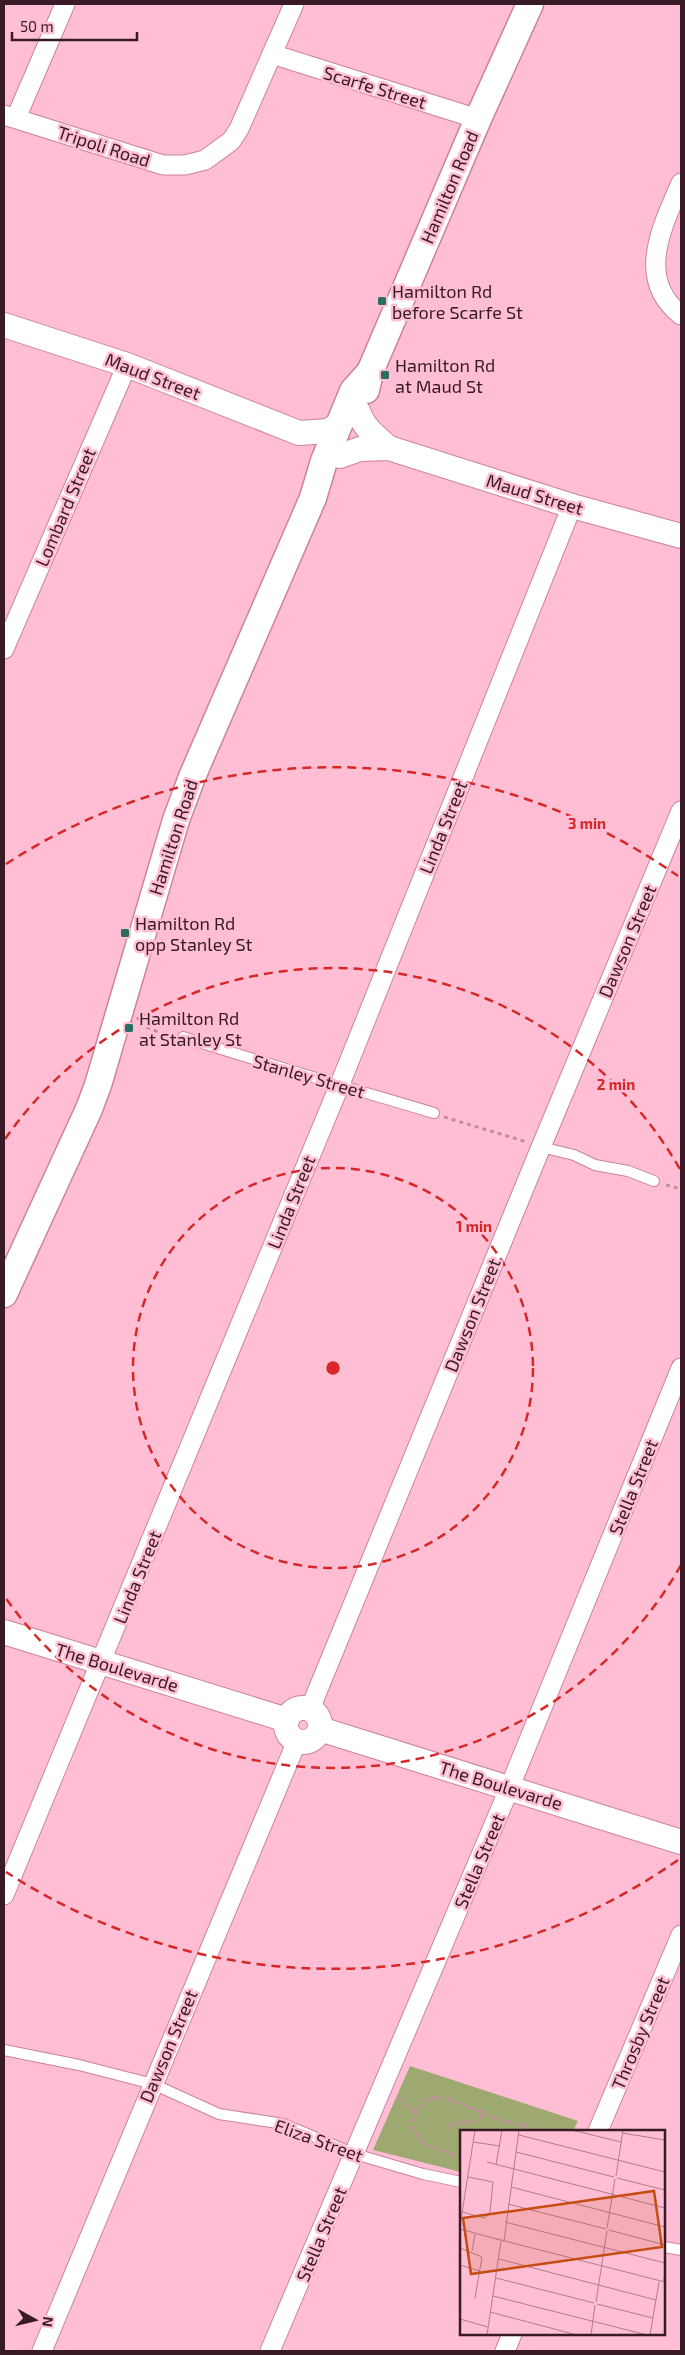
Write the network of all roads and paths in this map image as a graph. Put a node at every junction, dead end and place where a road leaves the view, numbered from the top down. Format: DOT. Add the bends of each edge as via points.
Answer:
graph roads {
  1 [pos="65,4"];
  2 [pos="294,4"];
  3 [pos="530,4"];
  4 [pos="272,54"];
  5 [pos="10,116"];
  6 [pos="478,119"];
  7 [pos="681,183"];
  8 [pos="681,315"];
  9 [pos="4,325"];
  10 [pos="127,365"];
  11 [pos="348,418"];
  12 [pos="299,433"];
  13 [pos="389,448"];
  14 [pos="331,462"];
  15 [pos="572,506"];
  16 [pos="681,536"];
  17 [pos="4,649"];
  18 [pos="681,811"];
  19 [pos="139,1024"];
  20 [pos="183,1037"];
  21 [pos="340,1084"];
  22 [pos="434,1114"];
  23 [pos="541,1147"];
  24 [pos="654,1181"];
  25 [pos="4,1294"];
  26 [pos="681,1368"];
  27 [pos="4,1632"];
  28 [pos="102,1662"];
  29 [pos="315,1719"];
  30 [pos="292,1730"];
  31 [pos="509,1788"];
  32 [pos="681,1842"];
  33 [pos="4,1895"];
  34 [pos="681,1935"];
  35 [pos="4,2050"];
  36 [pos="153,2084"];
  37 [pos="398,2098"];
  38 [pos="414,2112"];
  39 [pos="484,2114"];
  40 [pos="448,2126"];
  41 [pos="532,2130"];
  42 [pos="598,2130"];
  43 [pos="355,2154"];
  44 [pos="460,2155"];
  45 [pos="460,2182"];
  46 [pos="665,2247"];
  47 [pos="681,2250"];
  48 [pos="512,2335"];
  49 [pos="42,2351"];
  50 [pos="270,2351"];
  51 [pos="505,2351"];
  1 -- 5 [label="street"];
  2 -- 4 [label="street, Tripoli Road"];
  3 -- 6 [label="main road, Hamilton Road"];
  4 -- 5 [label="street, Tripoli Road" via="239,129 208,166 163,165"];
  4 -- 6 [label="street, Scarfe Street"];
  6 -- 11 [label="main road, Hamilton Road" via="370,372 353,391"];
  7 -- 8 [label="street" via="660,232 655,266 662,296"];
  9 -- 10 [label="street, Maud Street"];
  10 -- 12 [label="street, Maud Street"];
  10 -- 17 [label="street, Lombard Street"];
  11 -- 12 [label="street, Maud Street" via="328,431"];
  11 -- 13 [label="street, Maud Street" via="362,422"];
  11 -- 14 [label="main road, Hamilton Road"];
  12 -- 14 [label="street, Maud Street"];
  13 -- 14 [label="street, Maud Street" via="360,450"];
  13 -- 15 [label="street, Maud Street"];
  14 -- 25 [label="main road, Hamilton Road" via="192,777 176,820 90,1109"];
  15 -- 16 [label="street, Maud Street"];
  15 -- 21 [label="street, Linda Street"];
  18 -- 23 [label="street, Dawson Street"];
  19 -- 20 [label="path" via="170,1037"];
  20 -- 21 [label="lane, Stanley Street" via="290,1072"];
  21 -- 22 [label="lane, Stanley Street"];
  21 -- 28 [label="street, Linda Street"];
  22 -- 23 [label="path"];
  23 -- 24 [label="lane"];
  23 -- 29 [label="street, Dawson Street"];
  26 -- 31 [label="street, Stella Street"];
  27 -- 28 [label="street, The Boulevarde"];
  28 -- 30 [label="street, The Boulevarde"];
  28 -- 33 [label="street, Linda Street"];
  29 -- 30 [label="street" via="311,1740"];
  29 -- 30 [label="street" via="299,1708 289,1714"];
  29 -- 31 [label="street, The Boulevarde"];
  30 -- 36 [label="street, Dawson Street"];
  31 -- 32 [label="street, The Boulevarde"];
  31 -- 43 [label="street, Stella Street"];
  34 -- 42 [label="street, Throsby Street"];
  35 -- 36 [label="lane, Eliza Street"];
  36 -- 43 [label="lane, Eliza Street" via="219,2114 284,2124"];
  36 -- 49 [label="street, Dawson Street"];
  37 -- 38 [label="path"];
  38 -- 39 [label="path" via="429,2098 443,2097"];
  38 -- 44 [label="path" via="412,2122 418,2138 429,2148"];
  39 -- 40 [label="path" via="479,2120 454,2122"];
  39 -- 41 [label="path" via="502,2121 517,2122"];
  43 -- 45 [label="lane, Eliza Street"];
  43 -- 50 [label="street, Stella Street"];
  46 -- 47 [label="lane"];
  48 -- 51 [label="street"];
}
